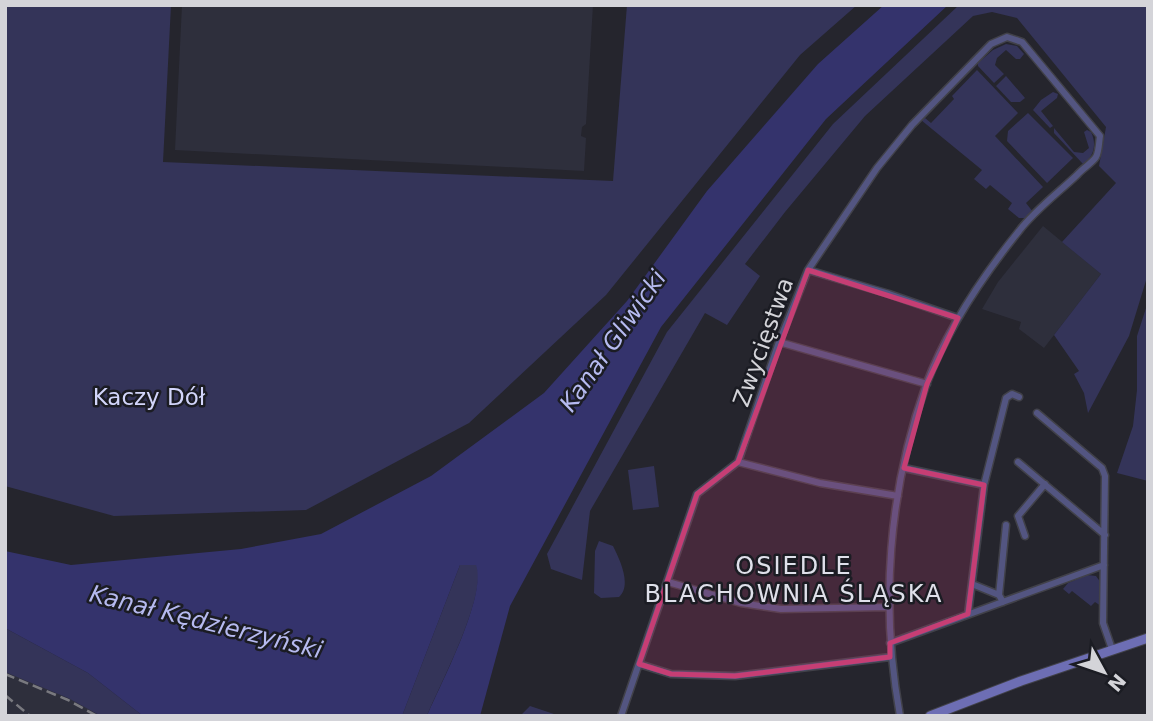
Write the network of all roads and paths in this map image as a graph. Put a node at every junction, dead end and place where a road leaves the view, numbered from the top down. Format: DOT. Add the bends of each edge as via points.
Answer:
graph roads {
  1 [pos="808,270"];
  2 [pos="958,318"];
  3 [pos="779,342"];
  4 [pos="927,384"];
  5 [pos="1019,397"];
  6 [pos="1037,413"];
  7 [pos="1018,461"];
  8 [pos="738,462"];
  9 [pos="904,468"];
  10 [pos="1045,484"];
  11 [pos="984,485"];
  12 [pos="898,496"];
  13 [pos="1006,525"];
  14 [pos="1105,535"];
  15 [pos="1024,536"];
  16 [pos="1104,565"];
  17 [pos="668,582"];
  18 [pos="972,584"];
  19 [pos="1001,599"];
  20 [pos="888,607"];
  21 [pos="968,614"];
  22 [pos="1148,638"];
  23 [pos="890,643"];
  24 [pos="1112,649"];
  25 [pos="890,657"];
  26 [pos="639,664"];
  27 [pos="621,716"];
  28 [pos="900,716"];
  29 [pos="930,716"];
  1 -- 2 [label="street"];
  1 -- 2 [label="street, Zwycięstwa" via="871,177 920,116 991,44 1007,37 1022,42 1100,136 1097,156 1024,224"];
  1 -- 3 [label="street, Zwycięstwa"];
  2 -- 4 [label="street"];
  3 -- 4 [label="street"];
  3 -- 8 [label="street, Zwycięstwa"];
  4 -- 9 [label="street"];
  5 -- 11 [label="street" via="1012,394 1006,398"];
  6 -- 14 [label="street" via="1101,468 1105,476"];
  7 -- 10 [label="street"];
  8 -- 12 [label="street"];
  8 -- 17 [label="street" via="697,494"];
  9 -- 11 [label="street"];
  9 -- 12 [label="street"];
  10 -- 14 [label="street"];
  10 -- 15 [label="street" via="1018,516"];
  11 -- 18 [label="street"];
  12 -- 20 [label="street"];
  13 -- 19 [label="street"];
  14 -- 16 [label="street"];
  16 -- 19 [label="street"];
  16 -- 24 [label="street" via="1103,623"];
  17 -- 20 [label="street" via="781,609"];
  17 -- 26 [label="street"];
  18 -- 19 [label="street"];
  18 -- 21 [label="street"];
  19 -- 21 [label="street"];
  20 -- 23 [label="street"];
  21 -- 23 [label="street"];
  22 -- 24 [label="street"];
  23 -- 25 [label="street"];
  24 -- 29 [label="street"];
  25 -- 26 [label="street" via="735,676 671,674"];
  25 -- 28 [label="street"];
  26 -- 27 [label="street"];
}
